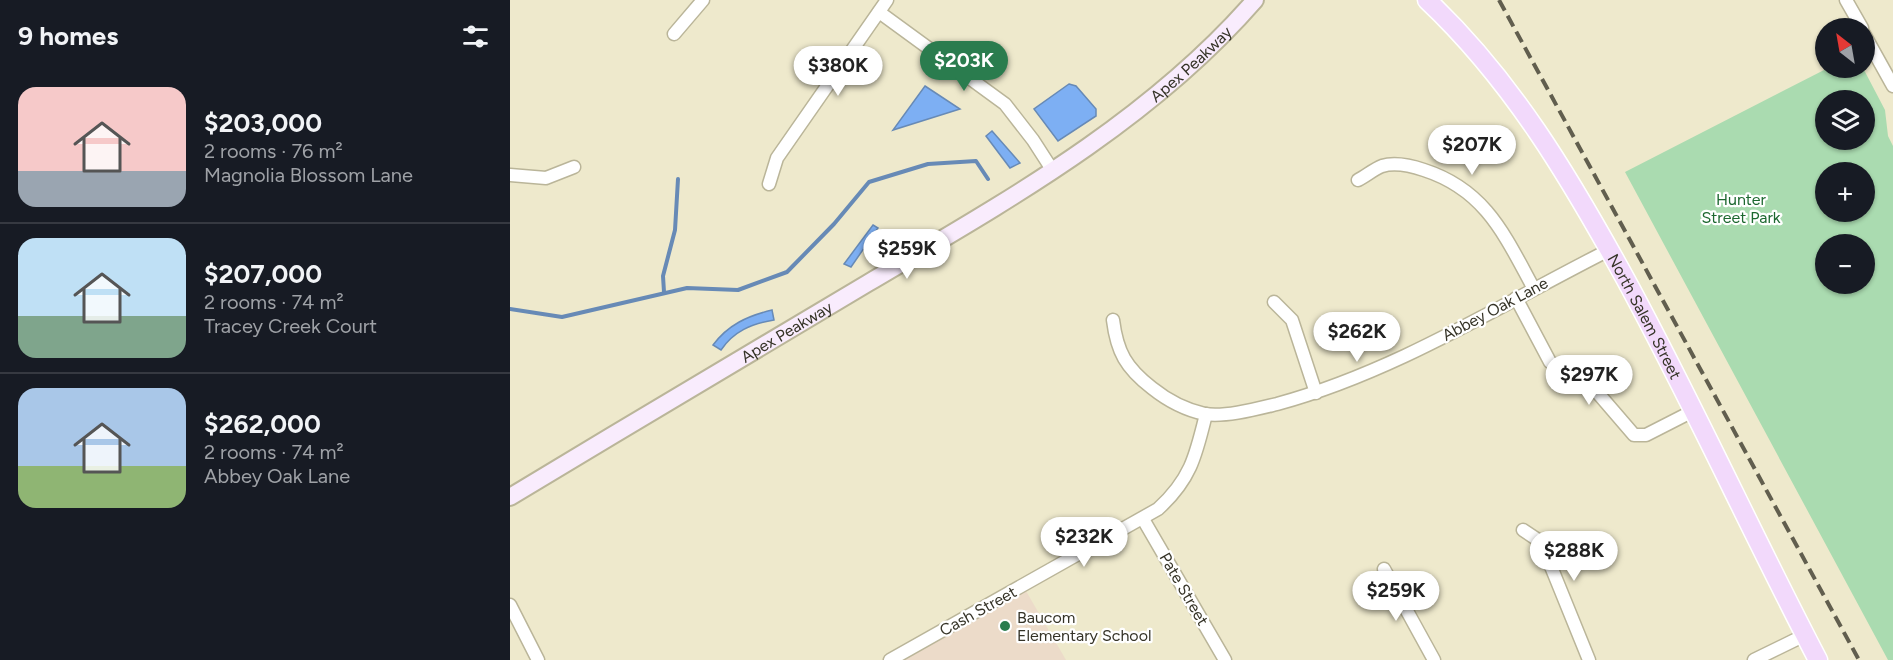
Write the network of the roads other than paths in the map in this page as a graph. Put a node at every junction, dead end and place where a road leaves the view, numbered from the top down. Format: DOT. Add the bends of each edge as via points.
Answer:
graph roads {
  1 [pos="703,0"];
  2 [pos="887,0"];
  3 [pos="1255,0"];
  4 [pos="1427,0"];
  5 [pos="1846,0"];
  6 [pos="879,12"];
  7 [pos="1856,18"];
  8 [pos="674,34"];
  9 [pos="1875,53"];
  10 [pos="1893,86"];
  11 [pos="574,168"];
  12 [pos="1053,171"];
  13 [pos="510,175"];
  14 [pos="1358,180"];
  15 [pos="769,184"];
  16 [pos="1609,250"];
  17 [pos="1534,289"];
  18 [pos="1516,298"];
  19 [pos="1274,302"];
  20 [pos="1113,320"];
  21 [pos="1317,393"];
  22 [pos="1695,410"];
  23 [pos="1206,414"];
  24 [pos="510,497"];
  25 [pos="1143,519"];
  26 [pos="1523,530"];
  27 [pos="1384,569"];
  28 [pos="510,605"];
  29 [pos="1805,635"];
  30 [pos="538,660"];
  31 [pos="890,660"];
  32 [pos="1225,660"];
  33 [pos="1434,660"];
  34 [pos="1589,660"];
  35 [pos="1754,660"];
  36 [pos="1818,660"];
  1 -- 8 [label="street"];
  2 -- 6 [label="street"];
  3 -- 12 [label="main road, Apex Peakway" via="1143,105"];
  4 -- 16 [label="main road, North Salem Street" via="1468,41 1539,131"];
  5 -- 7 [label="street"];
  6 -- 12 [label="street" via="1005,104"];
  6 -- 15 [label="street" via="777,158"];
  9 -- 10 [label="street"];
  11 -- 13 [label="street" via="546,178"];
  12 -- 24 [label="main road, Apex Peakway"];
  14 -- 17 [label="street" via="1382,166 1394,165 1413,167 1455,183 1494,219"];
  16 -- 17 [label="street, Abbey Oak Lane"];
  16 -- 22 [label="main road, North Salem Street"];
  17 -- 18 [label="street, Abbey Oak Lane"];
  18 -- 21 [label="street, Abbey Oak Lane" via="1370,374"];
  18 -- 22 [label="street" via="1551,362 1597,392 1634,435 1646,435"];
  19 -- 21 [label="street" via="1292,320"];
  20 -- 23 [label="street, Abbey Oak Lane" via="1116,346 1138,376 1168,399"];
  21 -- 23 [label="street, Abbey Oak Lane" via="1265,407"];
  22 -- 29 [label="main road, North Salem Street"];
  23 -- 25 [label="street, Cash Street" via="1195,459 1184,482"];
  25 -- 31 [label="street, Cash Street"];
  25 -- 32 [label="street, Pate Street"];
  26 -- 34 [label="street" via="1538,540"];
  27 -- 33 [label="street"];
  28 -- 30 [label="street"];
  29 -- 35 [label="street"];
  29 -- 36 [label="main road, North Salem Street"];
}
